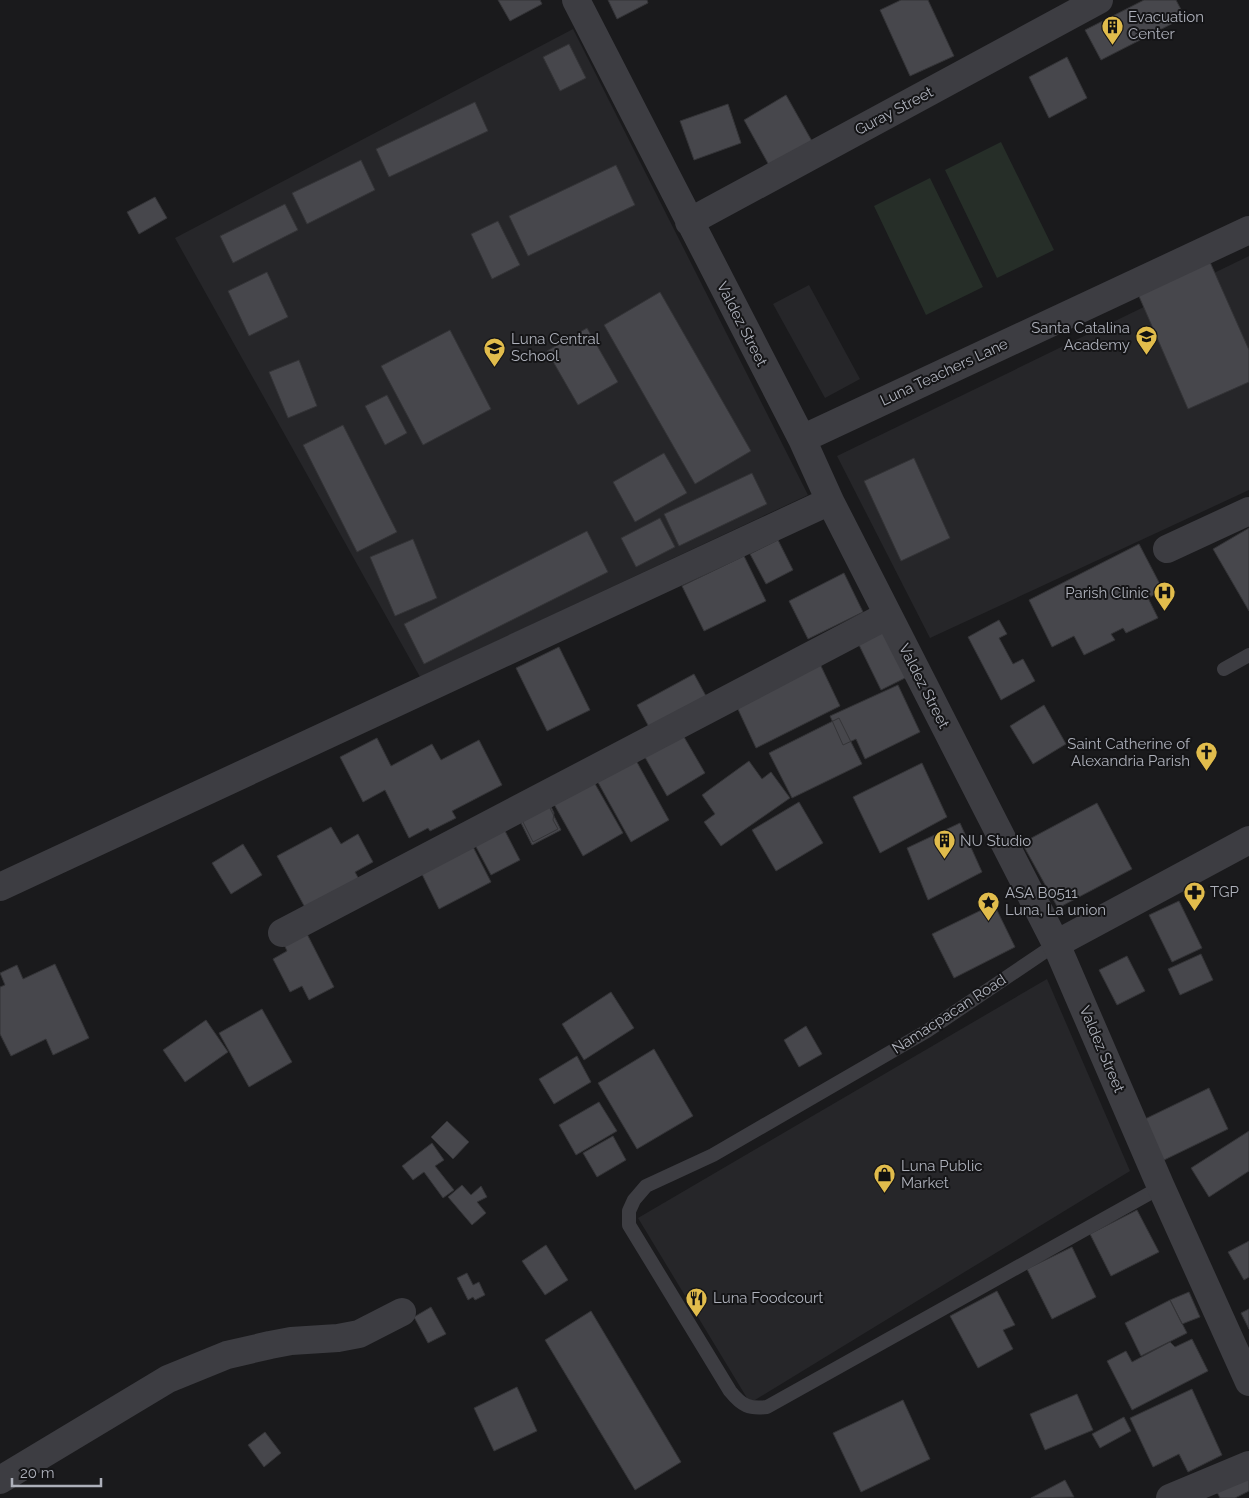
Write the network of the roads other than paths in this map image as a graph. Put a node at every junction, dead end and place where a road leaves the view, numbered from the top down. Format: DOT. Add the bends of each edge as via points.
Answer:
graph roads {
  1 [pos="576,0"];
  2 [pos="1099,0"];
  3 [pos="689,222"];
  4 [pos="1249,230"];
  5 [pos="802,438"];
  6 [pos="830,502"];
  7 [pos="1249,511"];
  8 [pos="1167,549"];
  9 [pos="888,615"];
  10 [pos="1249,655"];
  11 [pos="1224,670"];
  12 [pos="1249,840"];
  13 [pos="0,887"];
  14 [pos="282,933"];
  15 [pos="1056,944"];
  16 [pos="1161,1187"];
  17 [pos="402,1312"];
  18 [pos="1249,1382"];
  19 [pos="1249,1466"];
  20 [pos="0,1480"];
  21 [pos="1170,1498"];
  1 -- 3 [label="street, Valdez Street"];
  2 -- 3 [label="street, Guray Street"];
  3 -- 5 [label="street, Valdez Street"];
  4 -- 5 [label="street, Luna Teachers Lane"];
  5 -- 6 [label="street, Valdez Street"];
  6 -- 9 [label="street, Valdez Street"];
  6 -- 13 [label="street"];
  7 -- 8 [label="street"];
  9 -- 14 [label="street"];
  9 -- 15 [label="street, Valdez Street"];
  10 -- 11 [label="lane"];
  12 -- 15 [label="street, Namacpacan Road"];
  15 -- 16 [label="street, Valdez Street"];
  15 -- 16 [label="lane, Namacpacan Road" via="927,1031 712,1155 646,1186 629,1211 629,1225 730,1392 755,1408 767,1407"];
  16 -- 18 [label="street, Valdez Street"];
  17 -- 20 [label="street" via="359,1334 291,1341 235,1353 168,1379"];
  19 -- 21 [label="street"];
}
